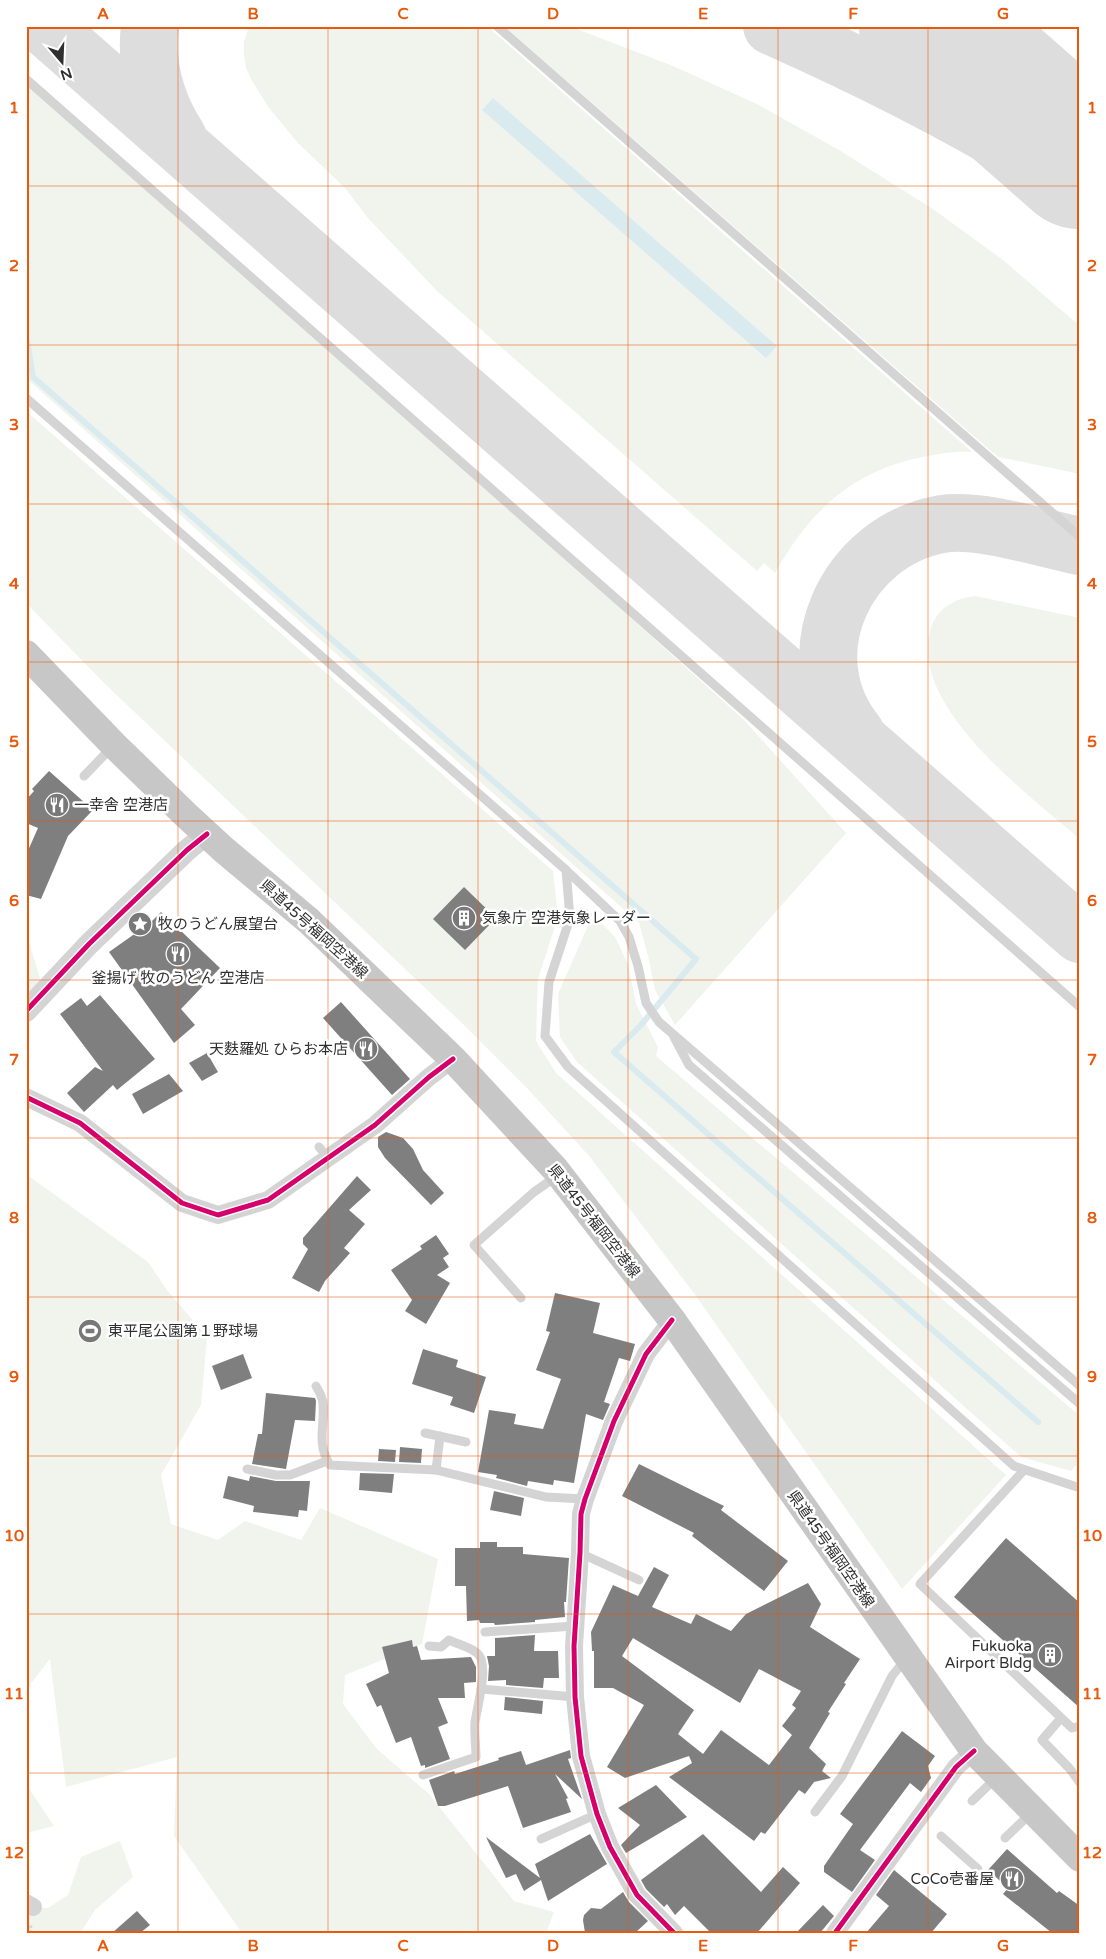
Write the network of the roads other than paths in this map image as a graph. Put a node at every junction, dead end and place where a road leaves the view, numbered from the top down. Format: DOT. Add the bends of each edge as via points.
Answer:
graph roads {
  1 [pos="497,26"];
  2 [pos="26,79"];
  3 [pos="26,398"];
  4 [pos="1080,537"];
  5 [pos="26,654"];
  6 [pos="114,745"];
  7 [pos="84,776"];
  8 [pos="207,834"];
  9 [pos="566,870"];
  10 [pos="1080,1007"];
  11 [pos="26,1011"];
  12 [pos="672,1033"];
  13 [pos="453,1059"];
  14 [pos="26,1097"];
  15 [pos="559,1174"];
  16 [pos="521,1298"];
  17 [pos="672,1320"];
  18 [pos="316,1386"];
  19 [pos="1080,1386"];
  20 [pos="1080,1404"];
  21 [pos="425,1433"];
  22 [pos="440,1436"];
  23 [pos="466,1442"];
  24 [pos="328,1461"];
  25 [pos="246,1469"];
  26 [pos="436,1470"];
  27 [pos="1024,1470"];
  28 [pos="1080,1488"];
  29 [pos="584,1499"];
  30 [pos="580,1553"];
  31 [pos="639,1580"];
  32 [pos="575,1626"];
  33 [pos="485,1632"];
  34 [pos="429,1646"];
  35 [pos="907,1657"];
  36 [pos="481,1689"];
  37 [pos="576,1697"];
  38 [pos="1061,1718"];
  39 [pos="1080,1726"];
  40 [pos="974,1751"];
  41 [pos="1070,1769"];
  42 [pos="1080,1774"];
  43 [pos="423,1775"];
  44 [pos="998,1776"];
  45 [pos="1080,1783"];
  46 [pos="972,1801"];
  47 [pos="1032,1811"];
  48 [pos="815,1812"];
  49 [pos="597,1814"];
  50 [pos="941,1836"];
  51 [pos="1005,1838"];
  52 [pos="541,1840"];
  53 [pos="1080,1858"];
  54 [pos="978,1869"];
  55 [pos="674,1933"];
  56 [pos="835,1933"];
  1 -- 4 [label="lane"];
  2 -- 10 [label="lane"];
  3 -- 9 [label="lane"];
  5 -- 6 [label="main road, 県道45号福岡空港線"];
  6 -- 7 [label="lane"];
  6 -- 8 [label="main road, 県道45号福岡空港線"];
  8 -- 11 [label="street" via="167,878 89,944"];
  8 -- 13 [label="main road, 県道45号福岡空港線"];
  9 -- 12 [label="lane" via="620,921 635,956 646,1003 659,1022"];
  9 -- 27 [label="lane" via="570,918 549,982 545,1036 568,1068 1014,1466"];
  12 -- 19 [label="lane"];
  12 -- 20 [label="lane" via="689,1065"];
  13 -- 14 [label="street" via="324,1153 268,1200 218,1215 182,1203 80,1123"];
  13 -- 15 [label="main road, 県道45号福岡空港線"];
  15 -- 16 [label="lane" via="474,1245"];
  15 -- 17 [label="main road, 県道45号福岡空港線"];
  17 -- 29 [label="street" via="646,1354 614,1421"];
  17 -- 35 [label="main road, 県道45号福岡空港線"];
  18 -- 24 [label="lane" via="324,1402 321,1442"];
  21 -- 22 [label="lane"];
  22 -- 23 [label="lane"];
  22 -- 26 [label="lane"];
  24 -- 25 [label="lane" via="290,1475"];
  24 -- 26 [label="lane" via="330,1465"];
  26 -- 29 [label="lane" via="546,1497"];
  27 -- 28 [label="lane"];
  27 -- 38 [label="lane" via="920,1584"];
  29 -- 30 [label="street"];
  30 -- 31 [label="lane"];
  30 -- 32 [label="street"];
  32 -- 33 [label="lane"];
  32 -- 37 [label="street"];
  34 -- 36 [label="lane" via="441,1647 449,1640 477,1653 482,1659"];
  35 -- 40 [label="main road, 県道45号福岡空港線"];
  35 -- 48 [label="lane" via="892,1676 842,1776"];
  36 -- 37 [label="lane"];
  36 -- 43 [label="lane" via="475,1724 476,1757"];
  37 -- 49 [label="street" via="581,1756"];
  38 -- 39 [label="lane" via="1072,1728"];
  38 -- 41 [label="lane" via="1042,1740"];
  40 -- 44 [label="main road, 県道45号福岡空港線"];
  40 -- 56 [label="street" via="956,1768"];
  41 -- 42 [label="lane"];
  41 -- 45 [label="lane"];
  44 -- 46 [label="lane"];
  44 -- 47 [label="main road, 県道45号福岡空港線"];
  47 -- 51 [label="lane"];
  47 -- 53 [label="main road, 県道45号福岡空港線"];
  49 -- 52 [label="lane"];
  49 -- 55 [label="street" via="610,1847 637,1895"];
  50 -- 54 [label="lane"];
}
